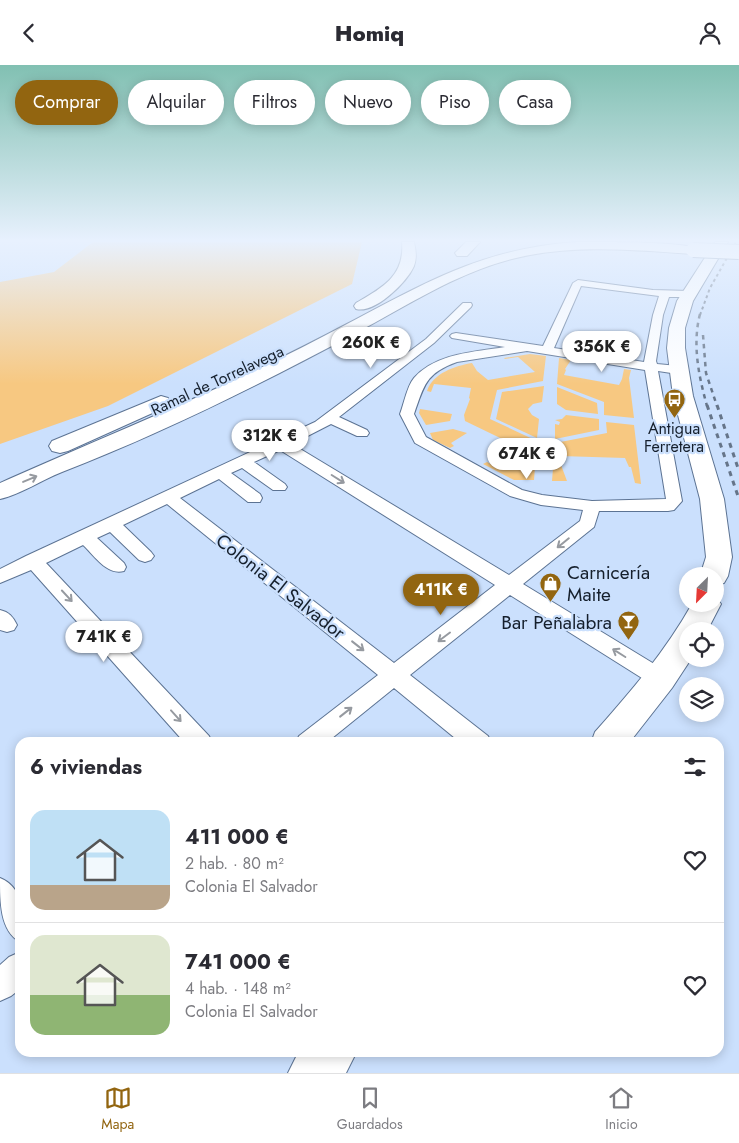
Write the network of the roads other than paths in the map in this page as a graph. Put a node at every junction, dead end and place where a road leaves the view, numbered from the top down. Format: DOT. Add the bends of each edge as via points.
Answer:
graph roads {
  1 [pos="387,289"];
  2 [pos="403,289"];
  3 [pos="407,289"];
  4 [pos="426,289"];
  5 [pos="575,289"];
  6 [pos="631,289"];
  7 [pos="694,289"];
  8 [pos="665,293"];
  9 [pos="690,294"];
  10 [pos="467,305"];
  11 [pos="456,336"];
  12 [pos="529,347"];
  13 [pos="547,350"];
  14 [pos="651,367"];
  15 [pos="678,370"];
  16 [pos="330,418"];
  17 [pos="362,433"];
  18 [pos="282,444"];
  19 [pos="27,460"];
  20 [pos="244,462"];
  21 [pos="59,466"];
  22 [pos="220,473"];
  23 [pos="0,474"];
  24 [pos="279,487"];
  25 [pos="0,492"];
  26 [pos="168,497"];
  27 [pos="254,498"];
  28 [pos="592,507"];
  29 [pos="111,523"];
  30 [pos="85,536"];
  31 [pos="145,556"];
  32 [pos="34,561"];
  33 [pos="117,567"];
  34 [pos="716,567"];
  35 [pos="0,577"];
  36 [pos="510,586"];
  37 [pos="679,652"];
  38 [pos="394,675"];
  39 [pos="661,679"];
  40 [pos="195,737"];
  41 [pos="316,737"];
  42 [pos="472,737"];
  43 [pos="613,737"];
  44 [pos="0,892"];
  45 [pos="15,918"];
  46 [pos="15,972"];
  47 [pos="0,985"];
  48 [pos="327,1057"];
  49 [pos="313,1073"];
  1 -- 19 [label="highway" via="284,345"];
  2 -- 23 [label="highway, Ramal de Torrelavega" via="224,378"];
  3 -- 21 [label="highway, Ramal de Torrelavega" via="330,335"];
  4 -- 21 [label="highway" via="217,395 123,440"];
  5 -- 13 [label="street"];
  6 -- 8 [label="street"];
  7 -- 9 [label="highway"];
  8 -- 9 [label="street"];
  8 -- 14 [label="street" via="655,328"];
  9 -- 15 [label="highway" via="677,329"];
  10 -- 16 [label="street" via="430,341"];
  11 -- 12 [label="street"];
  12 -- 13 [label="street"];
  12 -- 28 [label="street" via="443,363 419,380 407,414 420,440 516,493"];
  13 -- 14 [label="street"];
  14 -- 15 [label="street"];
  14 -- 28 [label="street" via="674,501 662,507"];
  15 -- 34 [label="highway" via="712,499 719,557"];
  16 -- 17 [label="street"];
  16 -- 18 [label="street"];
  18 -- 20 [label="street"];
  18 -- 36 [label="street, one-way"];
  20 -- 22 [label="street"];
  20 -- 24 [label="street"];
  25 -- 21 [label="highway, Ramal de Torrelavega, one-way"];
  22 -- 26 [label="street"];
  22 -- 27 [label="street"];
  26 -- 29 [label="street"];
  26 -- 38 [label="street, Colonia El Salvador, one-way"];
  28 -- 36 [label="street, one-way" via="588,523"];
  29 -- 30 [label="street"];
  29 -- 31 [label="street"];
  30 -- 32 [label="street"];
  30 -- 33 [label="street"];
  32 -- 35 [label="street"];
  32 -- 40 [label="street, one-way"];
  36 -- 38 [label="street, one-way"];
  39 -- 36 [label="street, one-way"];
  37 -- 39 [label="highway"];
  41 -- 38 [label="street, one-way"];
  38 -- 42 [label="street, Colonia El Salvador"];
  39 -- 43 [label="highway"];
  44 -- 45 [label="street"];
  46 -- 47 [label="street"];
  48 -- 49 [label="highway"];
}
